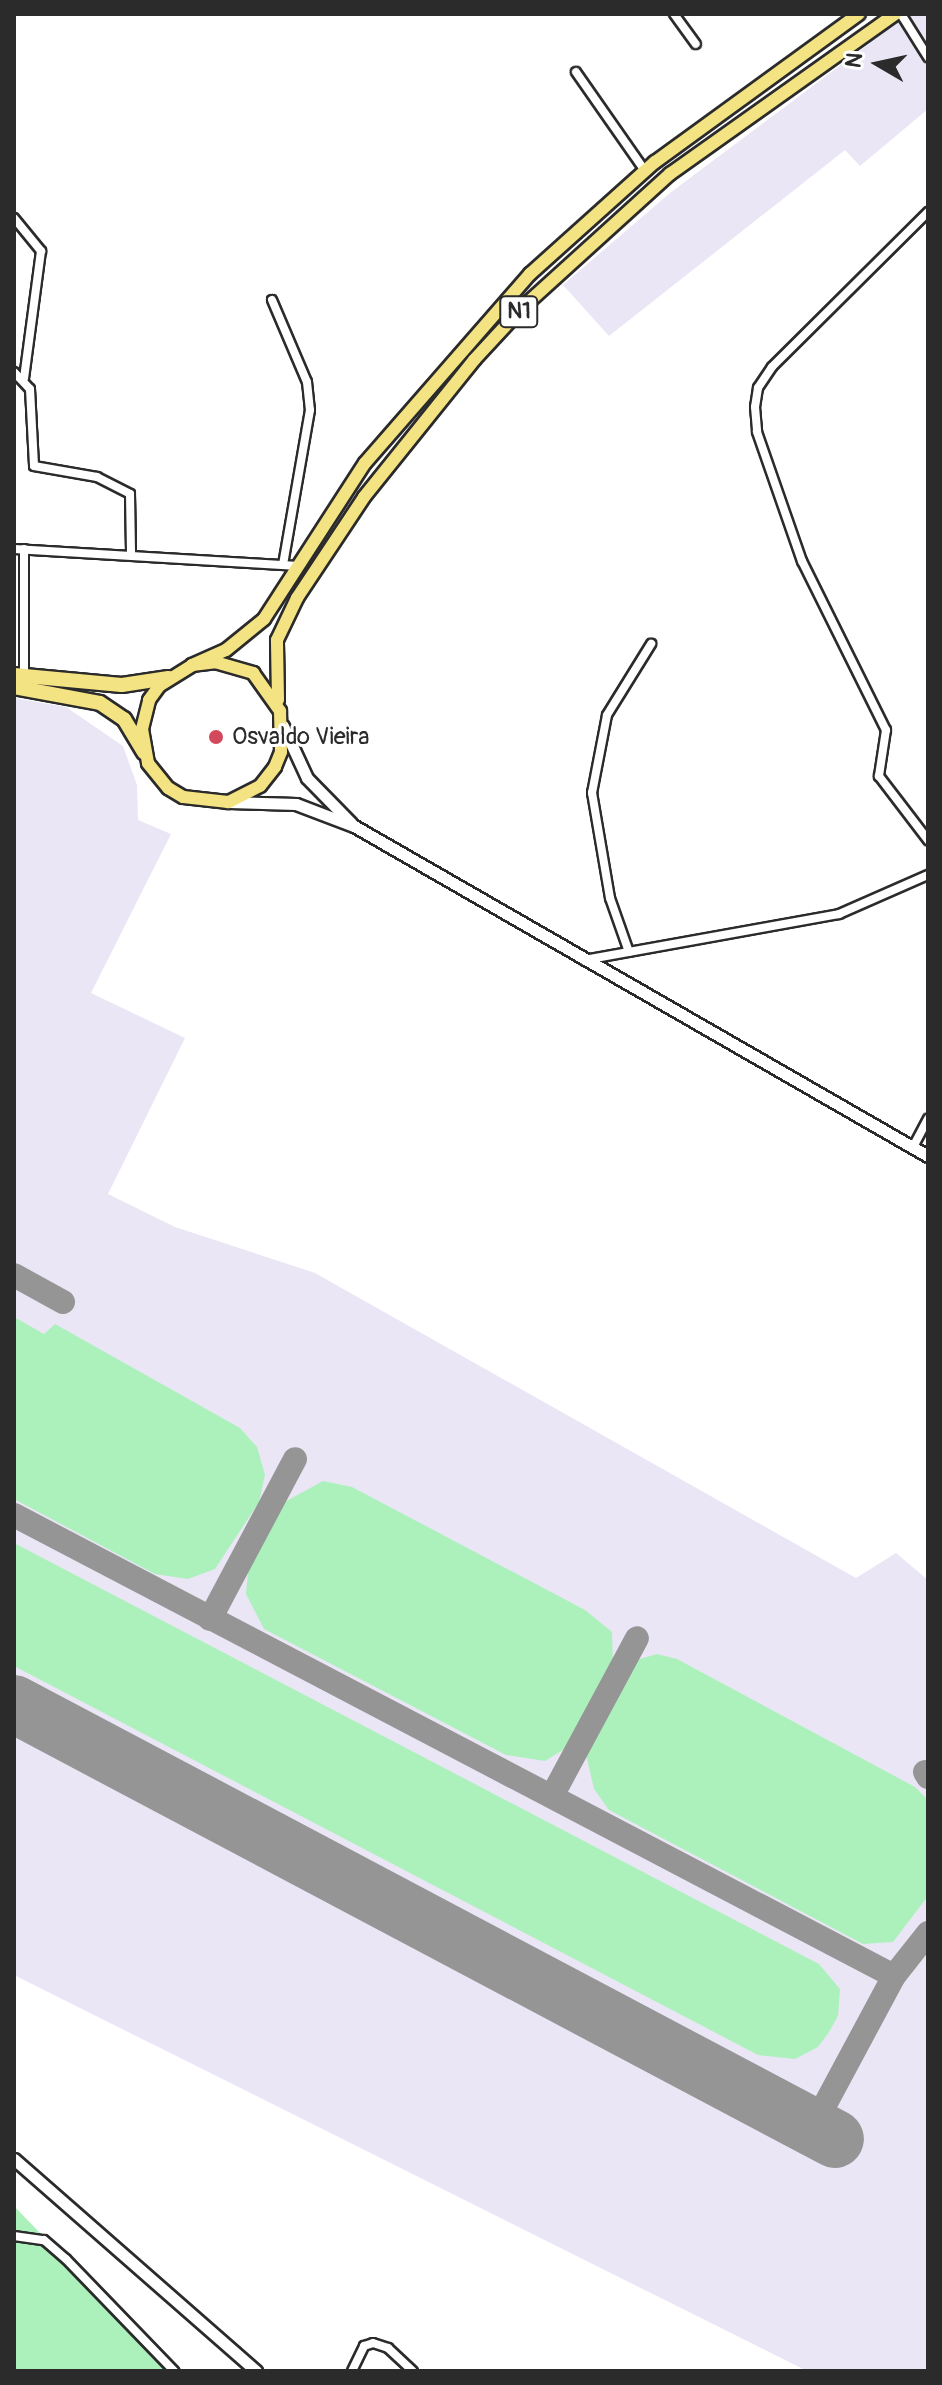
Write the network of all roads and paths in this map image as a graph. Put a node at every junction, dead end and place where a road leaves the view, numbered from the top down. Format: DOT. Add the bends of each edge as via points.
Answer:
graph roads {
  1 [pos="674,14"];
  2 [pos="859,14"];
  3 [pos="895,14"];
  4 [pos="901,14"];
  5 [pos="696,44"];
  6 [pos="928,57"];
  7 [pos="576,72"];
  8 [pos="645,171"];
  9 [pos="928,212"];
  10 [pos="14,218"];
  11 [pos="272,300"];
  12 [pos="14,372"];
  13 [pos="24,378"];
  14 [pos="14,549"];
  15 [pos="24,549"];
  16 [pos="131,553"];
  17 [pos="283,565"];
  18 [pos="298,566"];
  19 [pos="651,644"];
  20 [pos="192,665"];
  21 [pos="19,675"];
  22 [pos="168,678"];
  23 [pos="14,687"];
  24 [pos="280,711"];
  25 [pos="283,726"];
  26 [pos="144,752"];
  27 [pos="228,802"];
  28 [pos="354,826"];
  29 [pos="928,840"];
  30 [pos="928,875"];
  31 [pos="629,952"];
  32 [pos="583,960"];
  33 [pos="928,1119"];
  34 [pos="913,1147"];
  35 [pos="928,1156"];
  36 [pos="14,2159"];
  37 [pos="14,2236"];
  38 [pos="174,2371"];
  39 [pos="256,2371"];
  40 [pos="352,2371"];
  41 [pos="413,2371"];
  1 -- 5 [label="street"];
  2 -- 8 [label="main road, N1"];
  3 -- 24 [label="main road, N1" via="670,174 533,298 474,360 364,497 297,598 274,659"];
  4 -- 6 [label="street"];
  7 -- 8 [label="street"];
  8 -- 18 [label="main road, N1" via="530,274 404,413"];
  9 -- 29 [label="street" via="772,367 758,388 755,407 757,432 802,561 886,730 879,770 882,784"];
  10 -- 13 [label="street" via="41,251"];
  11 -- 17 [label="street" via="307,382 310,410"];
  12 -- 13 [label="street"];
  13 -- 16 [label="street" via="33,416 34,466 97,477 130,494"];
  14 -- 15 [label="street"];
  15 -- 16 [label="street"];
  15 -- 21 [label="street"];
  16 -- 17 [label="street"];
  17 -- 18 [label="street"];
  18 -- 20 [label="main road, N1" via="249,634"];
  19 -- 31 [label="street" via="607,715 592,793 610,898"];
  20 -- 22 [label="main road"];
  20 -- 24 [label="main road" via="215,662 253,673"];
  21 -- 22 [label="highway" via="122,685"];
  22 -- 26 [label="main road" via="144,714"];
  23 -- 26 [label="highway" via="100,703 124,719"];
  24 -- 25 [label="main road"];
  25 -- 27 [label="main road" via="275,767 249,794"];
  25 -- 28 [label="street" via="307,778"];
  26 -- 27 [label="main road" via="158,778 183,797"];
  27 -- 28 [label="street" via="296,804"];
  28 -- 32 [label="street"];
  30 -- 31 [label="street" via="839,914"];
  31 -- 32 [label="street"];
  32 -- 34 [label="street"];
  33 -- 34 [label="street"];
  34 -- 35 [label="street"];
  36 -- 39 [label="street"];
  37 -- 38 [label="street" via="44,2240"];
  40 -- 41 [label="street" via="364,2346 373,2343 388,2348"];
}
